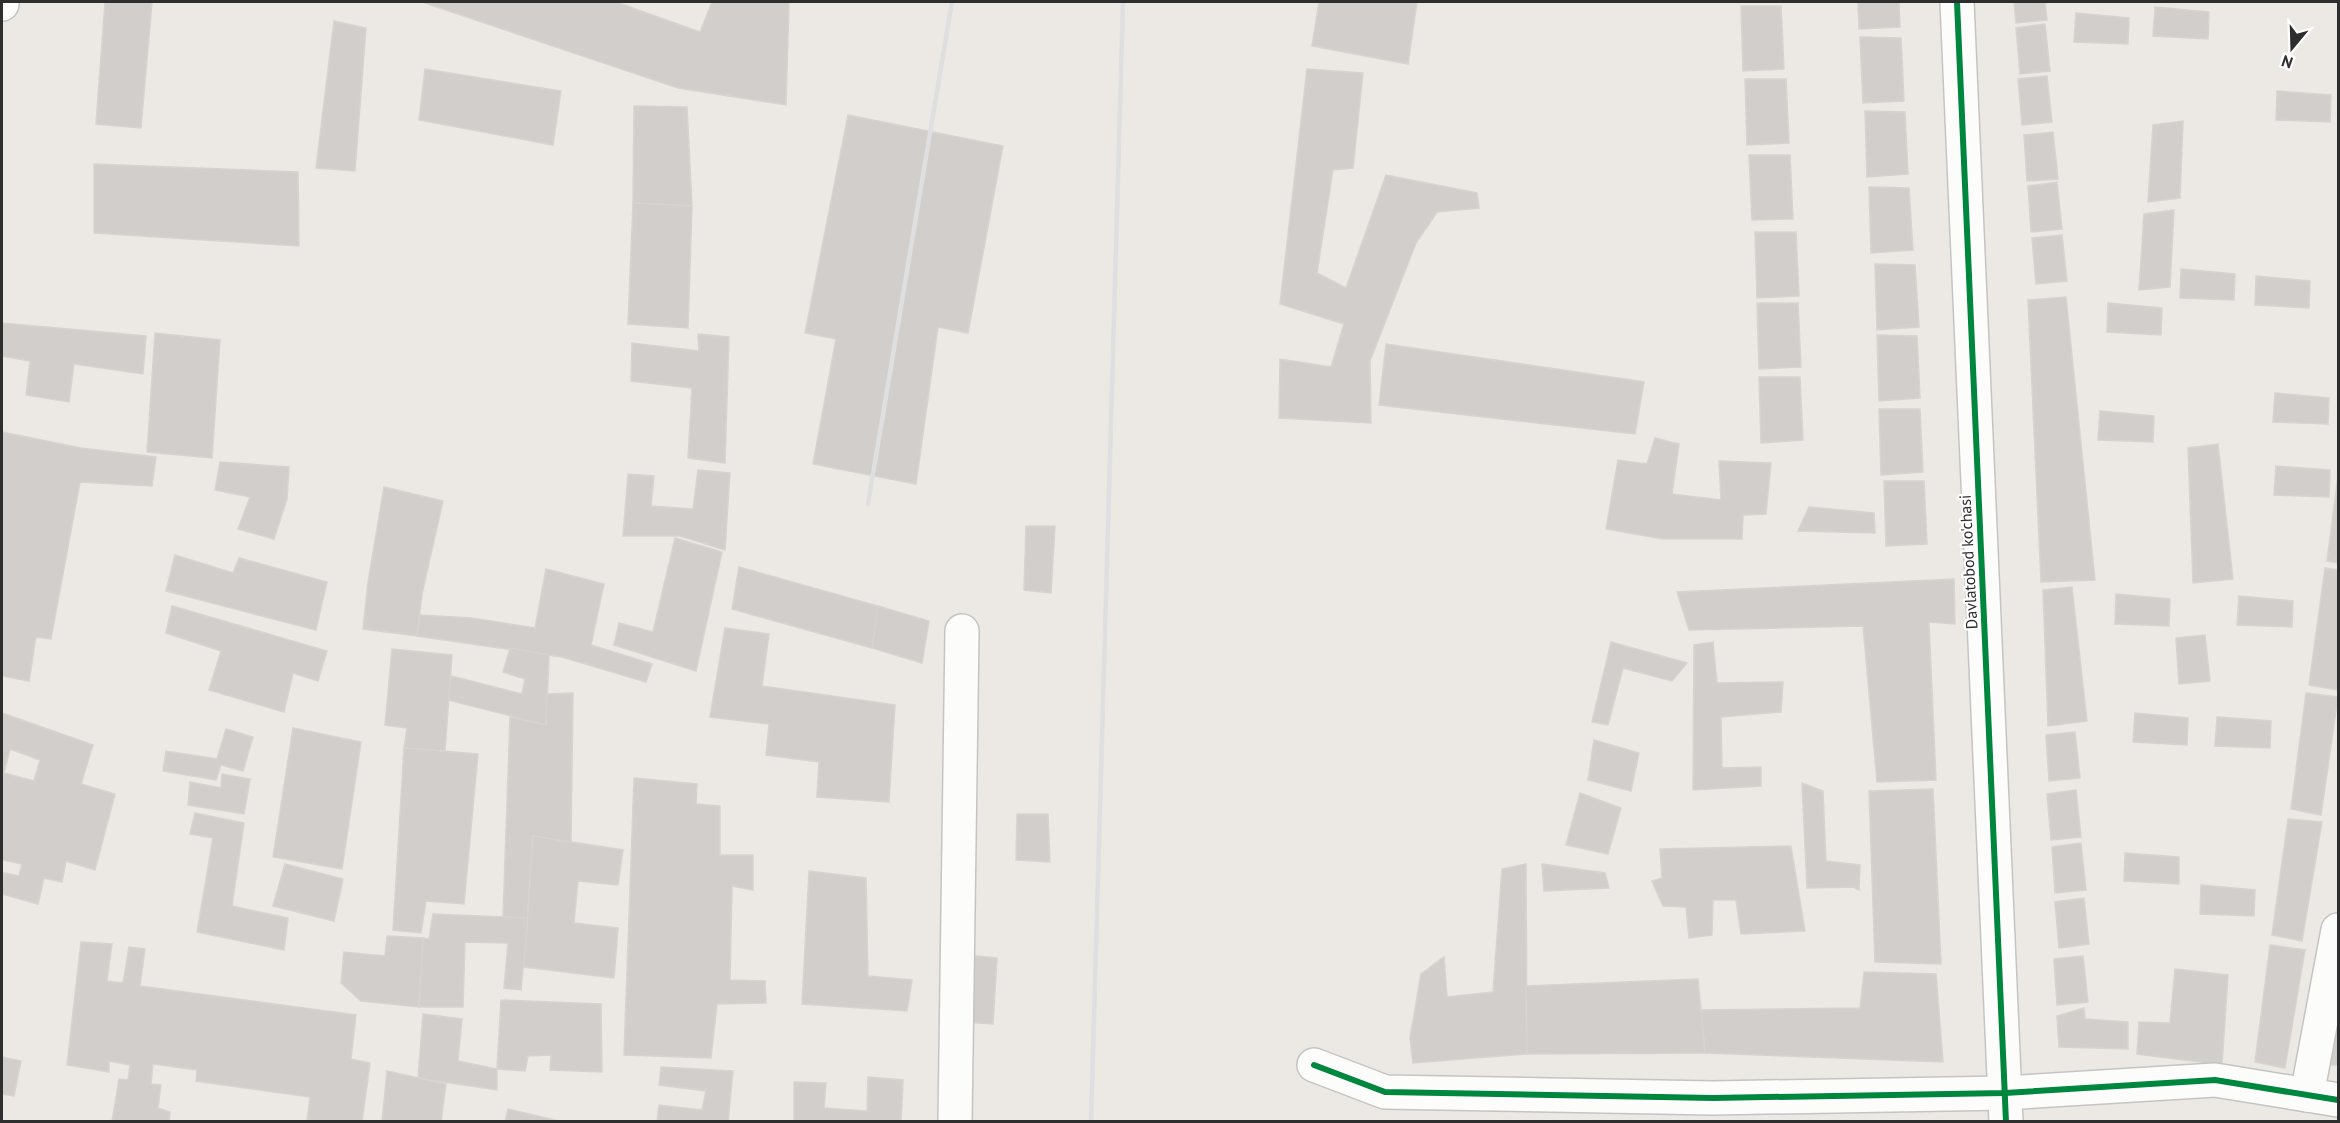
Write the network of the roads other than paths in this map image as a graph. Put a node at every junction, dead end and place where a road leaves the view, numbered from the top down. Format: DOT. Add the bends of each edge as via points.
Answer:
graph roads {
  1 [pos="1957,2"];
  2 [pos="962,631"];
  3 [pos="2338,930"];
  4 [pos="1314,1065"];
  5 [pos="2323,1097"];
  6 [pos="2006,1107"];
  7 [pos="956,1122"];
  1 -- 6 [label="street, Davlatobod ko'chasi"];
  2 -- 7 [label="street"];
  3 -- 5 [label="street"];
  4 -- 6 [label="street" via="1385,1092"];
  5 -- 6 [label="street" via="2215,1080"];
}
